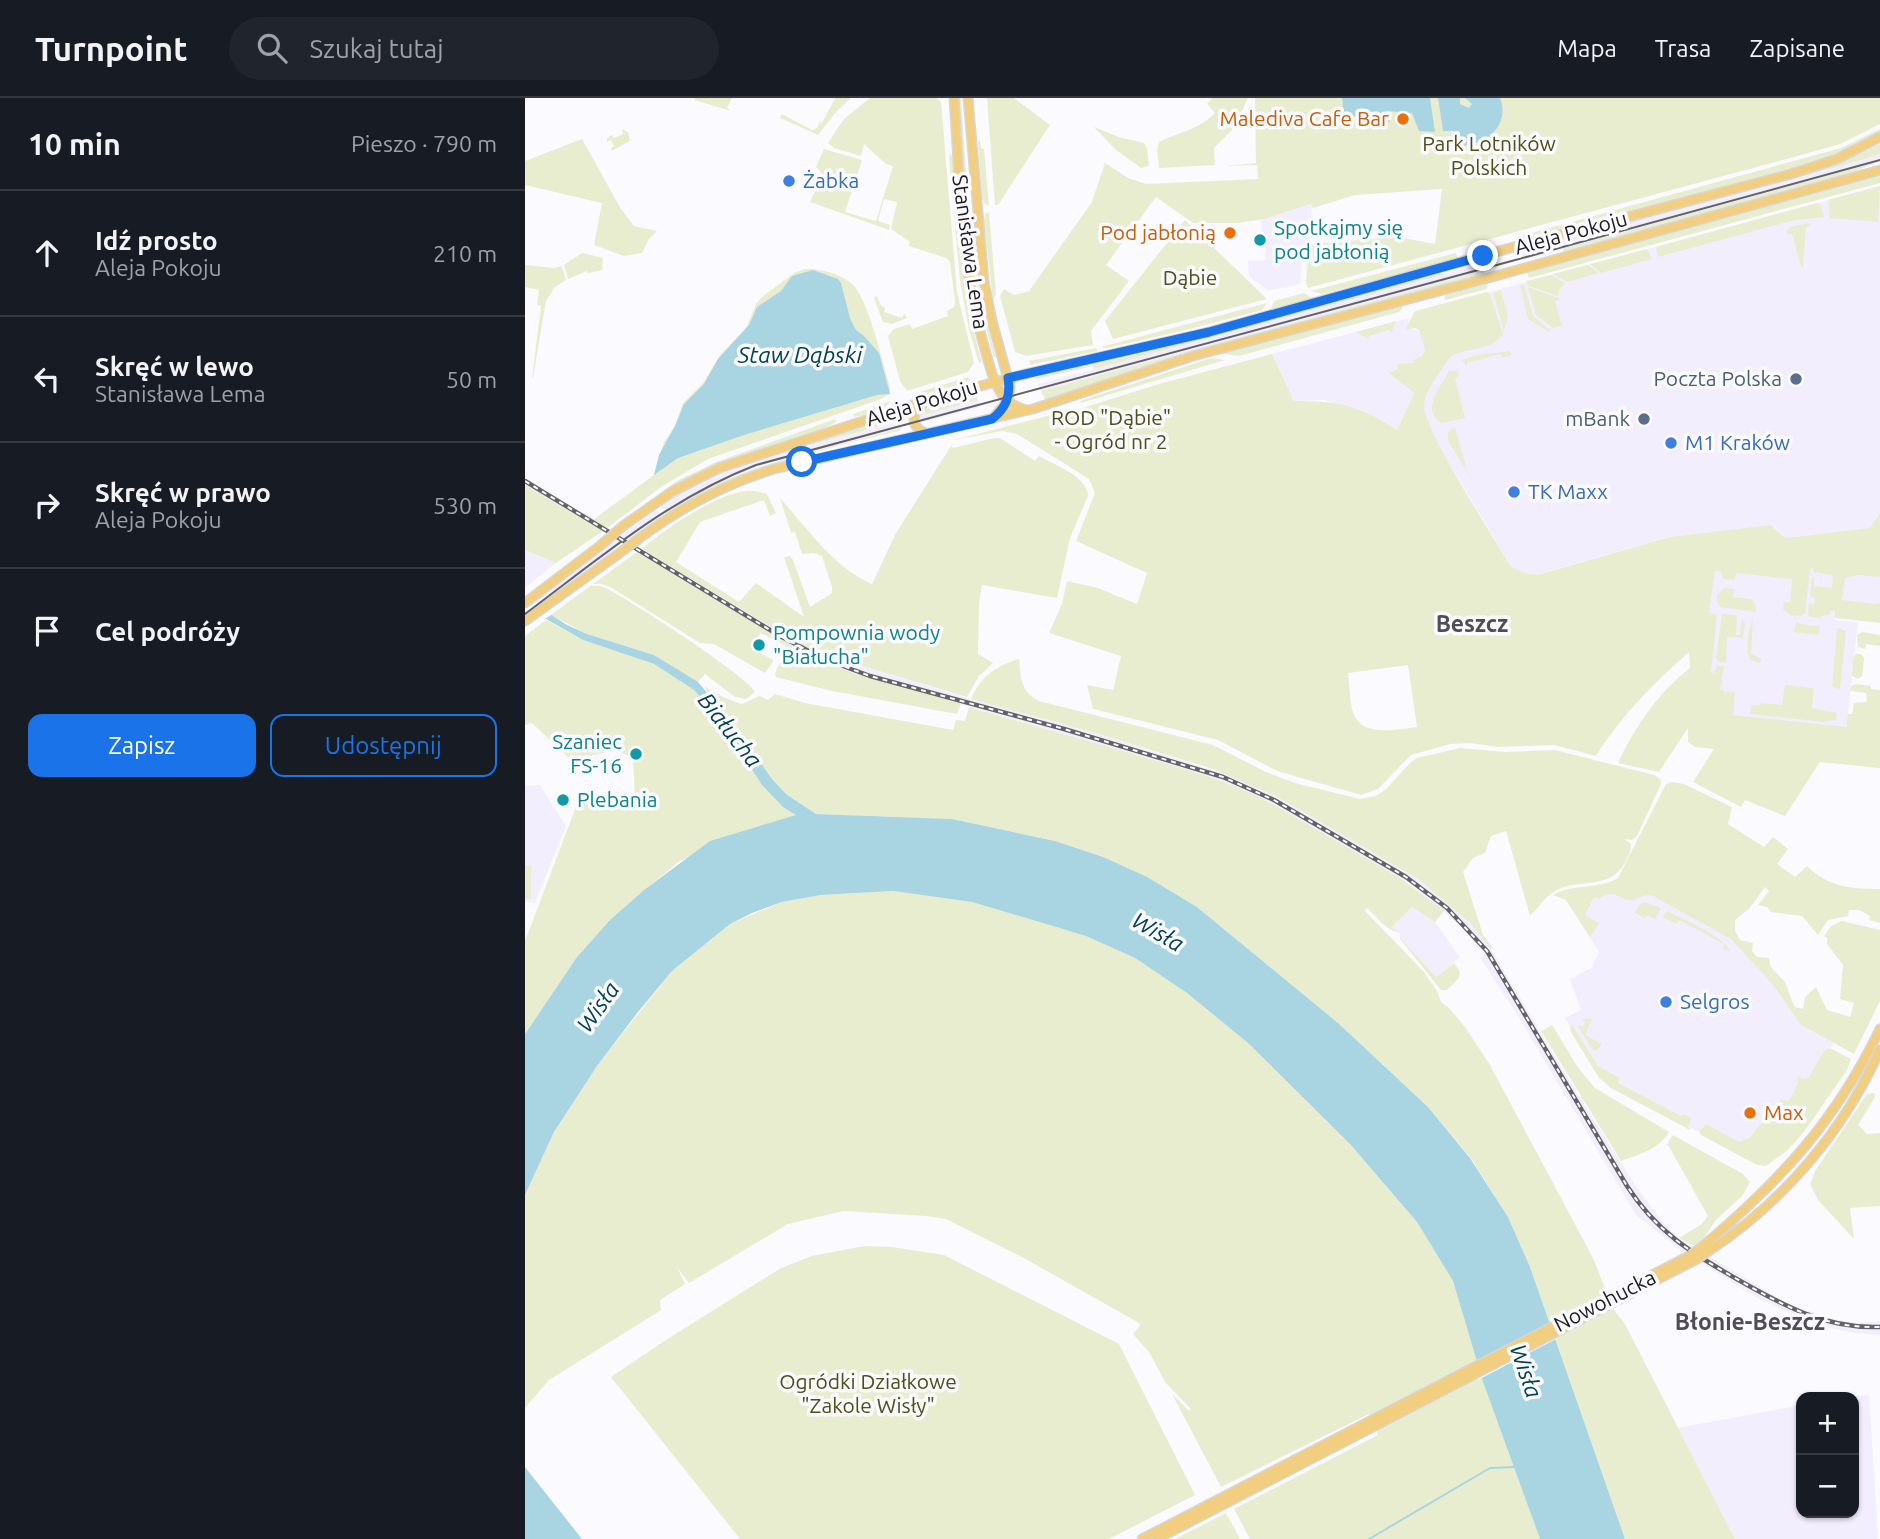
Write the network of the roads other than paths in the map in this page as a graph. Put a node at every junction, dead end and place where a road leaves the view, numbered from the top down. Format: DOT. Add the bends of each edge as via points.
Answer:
graph roads {
  1 [pos="954,98"];
  2 [pos="968,98"];
  3 [pos="1880,137"];
  4 [pos="1880,170"];
  5 [pos="1008,378"];
  6 [pos="995,381"];
  7 [pos="927,400"];
  8 [pos="1007,401"];
  9 [pos="1033,409"];
  10 [pos="992,419"];
  11 [pos="927,434"];
  12 [pos="525,603"];
  13 [pos="525,621"];
  14 [pos="1880,1029"];
  15 [pos="1880,1050"];
  16 [pos="1706,1249"];
  17 [pos="1370,1425"];
  18 [pos="1142,1539"];
  19 [pos="1157,1539"];
  1 -- 6 [label="main road, Stanisława Lema" via="971,287"];
  2 -- 5 [label="main road, Stanisława Lema" via="983,272"];
  3 -- 5 [label="main road, Aleja Pokoju" via="1798,172 1209,332"];
  4 -- 9 [label="main road, Aleja Pokoju" via="1193,356"];
  5 -- 6 [label="main road, Aleja Pokoju"];
  5 -- 8 [label="main road, Stanisława Lema"];
  6 -- 7 [label="main road, Aleja Pokoju"];
  6 -- 8 [label="main road, Stanisława Lema"];
  7 -- 11 [label="main road" via="913,418 916,427"];
  7 -- 12 [label="main road, Aleja Pokoju, bridge" via="719,468 673,491"];
  8 -- 9 [label="main road" via="1020,409"];
  8 -- 10 [label="main road"];
  9 -- 10 [label="main road, Aleja Pokoju"];
  10 -- 11 [label="main road, Aleja Pokoju"];
  11 -- 13 [label="main road, Aleja Pokoju, bridge" via="746,478 699,500 641,537"];
  14 -- 16 [label="main road, Nowohucka" via="1811,1141"];
  15 -- 16 [label="main road, Nowohucka" via="1844,1116 1803,1170 1765,1208"];
  16 -- 17 [label="main road, Nowohucka, bridge"];
  17 -- 18 [label="main road, Nowohucka"];
  17 -- 19 [label="main road, Nowohucka"];
}
